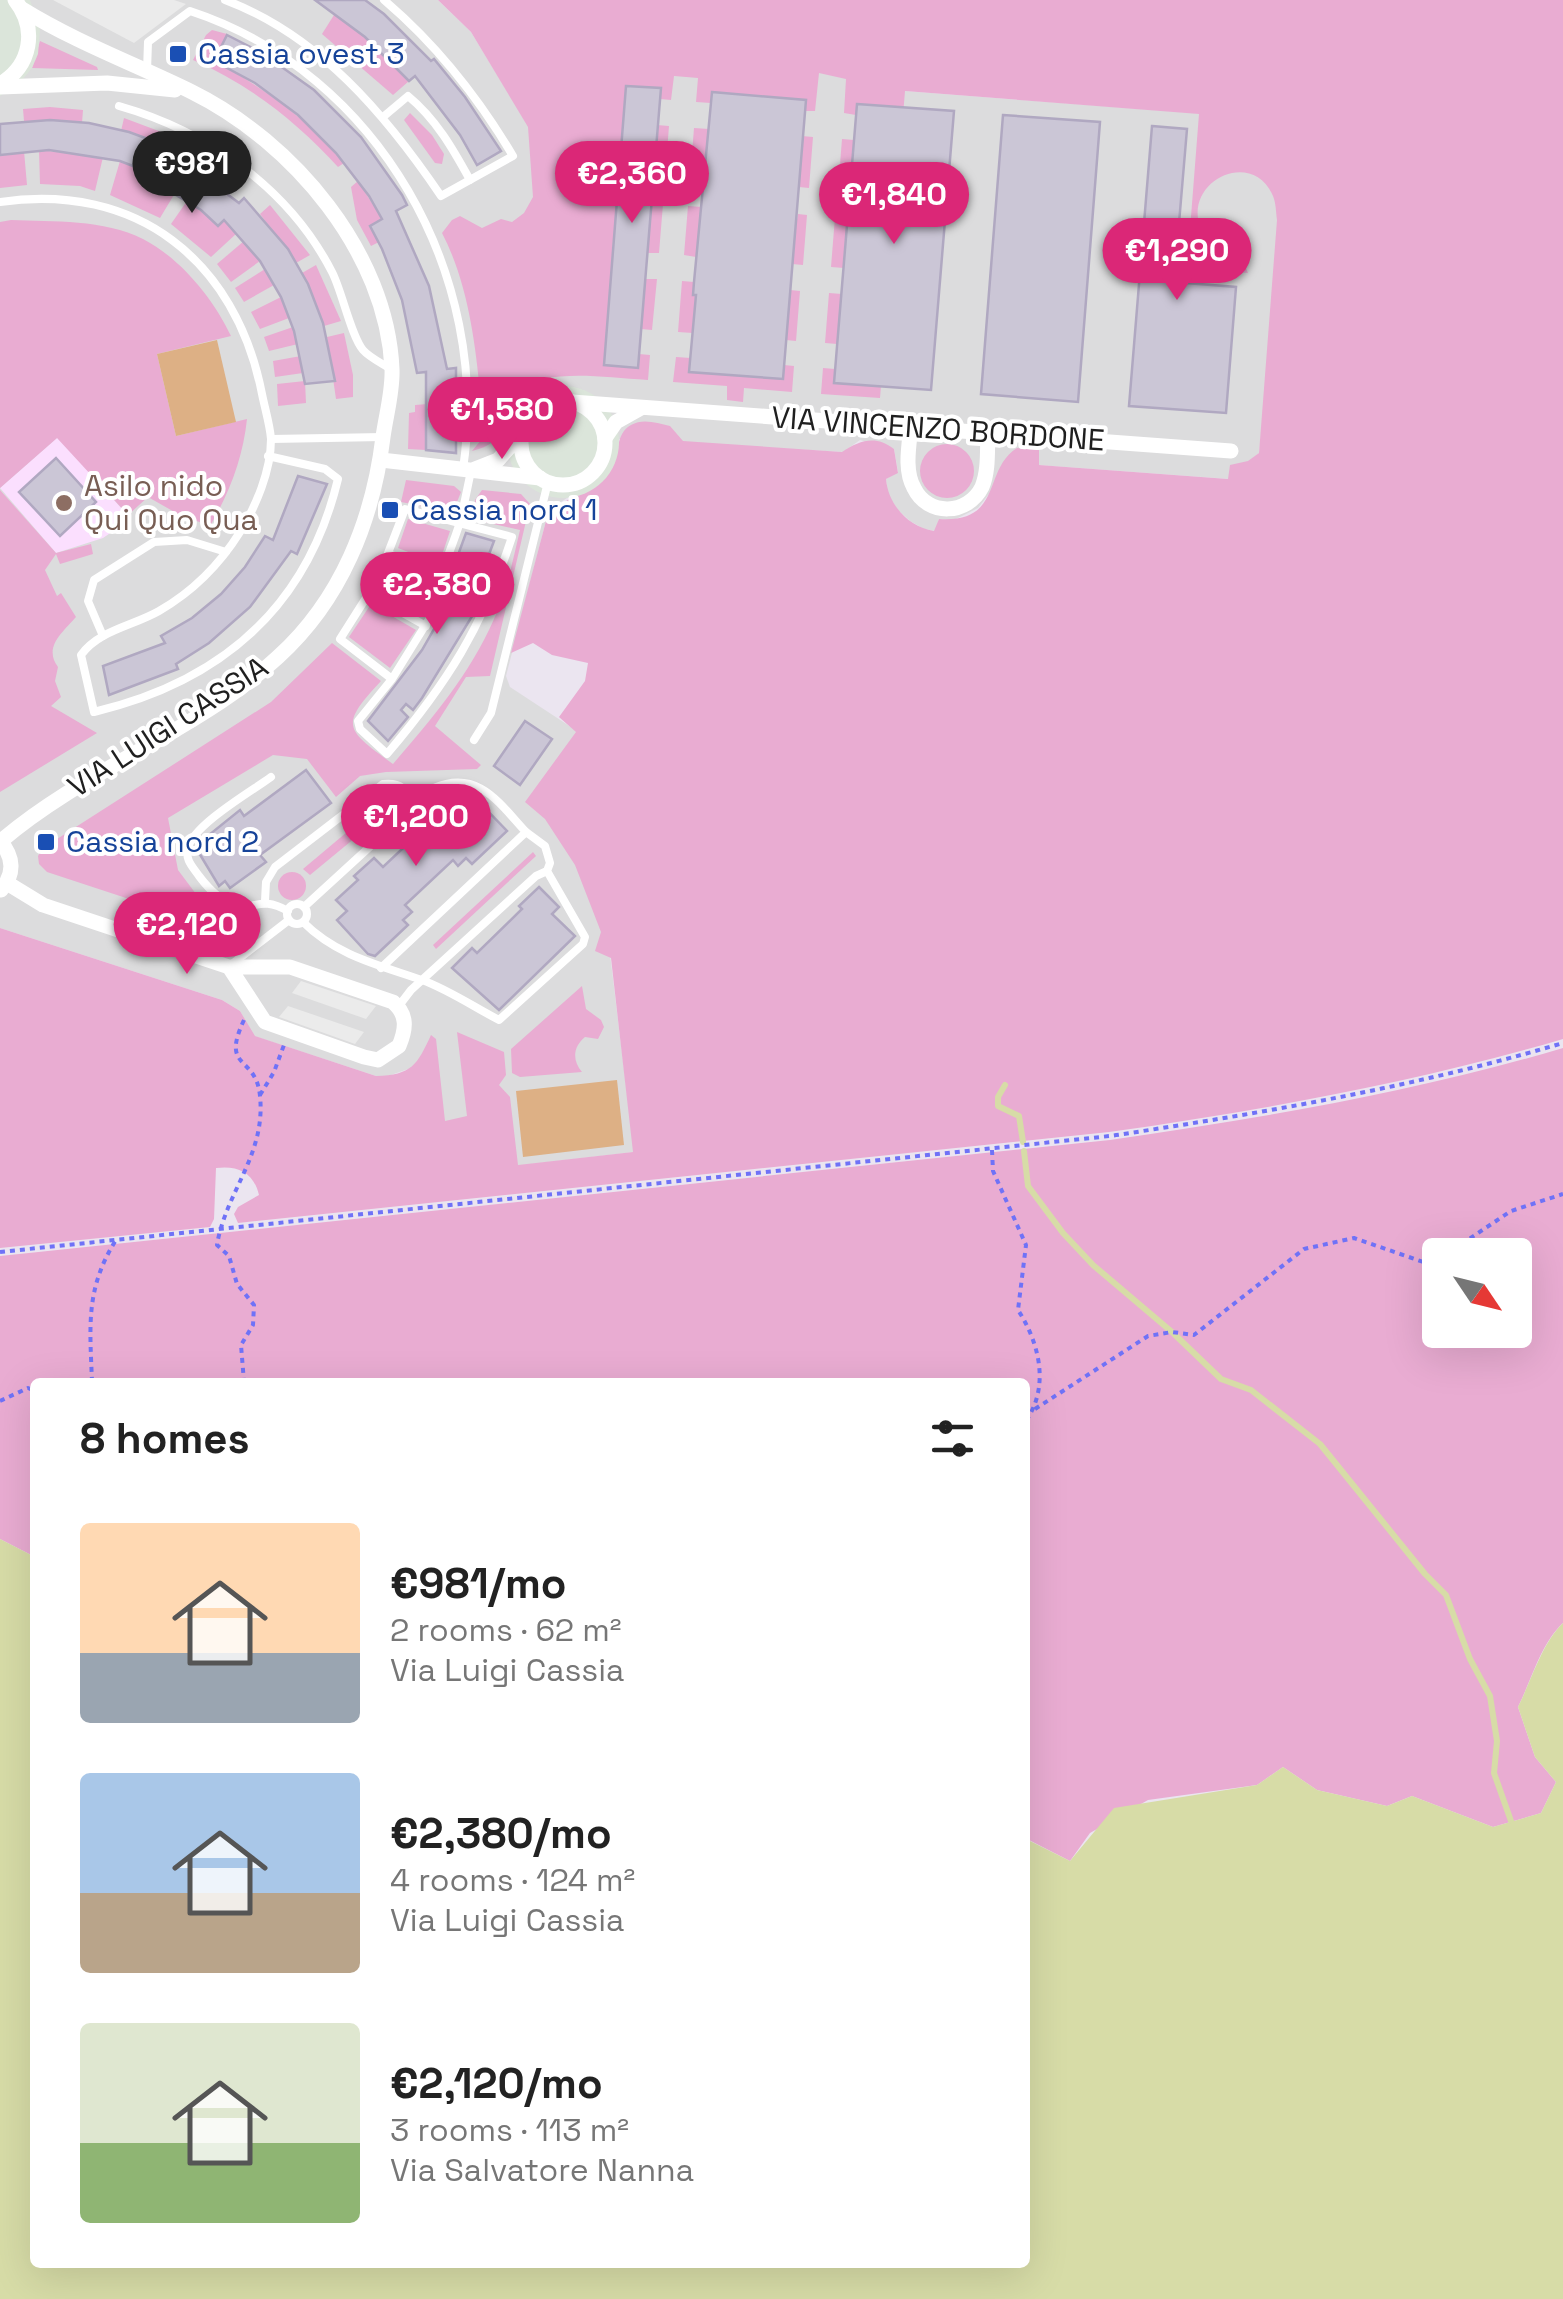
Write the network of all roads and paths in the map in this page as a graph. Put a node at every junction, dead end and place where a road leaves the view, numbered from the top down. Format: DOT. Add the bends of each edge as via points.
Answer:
graph roads {
  1 [pos="225,0"];
  2 [pos="384,0"];
  3 [pos="20,4"];
  4 [pos="146,72"];
  5 [pos="0,86"];
  6 [pos="194,92"];
  7 [pos="119,106"];
  8 [pos="384,117"];
  9 [pos="470,180"];
  10 [pos="0,202"];
  11 [pos="392,370"];
  12 [pos="572,402"];
  13 [pos="645,406"];
  14 [pos="911,426"];
  15 [pos="524,430"];
  16 [pos="988,432"];
  17 [pos="383,437"];
  18 [pos="605,438"];
  19 [pos="271,439"];
  20 [pos="1232,451"];
  21 [pos="268,456"];
  22 [pos="381,460"];
  23 [pos="468,470"];
  24 [pos="544,480"];
  25 [pos="460,523"];
  26 [pos="226,552"];
  27 [pos="390,554"];
  28 [pos="443,576"];
  29 [pos="369,594"];
  30 [pos="426,626"];
  31 [pos="102,636"];
  32 [pos="392,679"];
  33 [pos="474,740"];
  34 [pos="272,777"];
  35 [pos="411,807"];
  36 [pos="526,832"];
  37 [pos="0,841"];
  38 [pos="547,871"];
  39 [pos="3,887"];
  40 [pos="264,901"];
  41 [pos="304,906"];
  42 [pos="289,916"];
  43 [pos="303,922"];
  44 [pos="229,967"];
  45 [pos="380,968"];
  46 [pos="422,980"];
  47 [pos="252,1002"];
  48 [pos="396,1004"];
  49 [pos="289,1030"];
  50 [pos="1563,1043"];
  51 [pos="260,1095"];
  52 [pos="992,1150"];
  53 [pos="1563,1194"];
  54 [pos="220,1229"];
  55 [pos="1470,1238"];
  56 [pos="116,1240"];
  57 [pos="0,1252"];
  58 [pos="1422,1261"];
  59 [pos="92,1378"];
  60 [pos="244,1378"];
  61 [pos="30,1389"];
  62 [pos="0,1400"];
  63 [pos="1035,1409"];
  64 [pos="1030,1416"];
  1 -- 8 [label="lane" via="287,33"];
  2 -- 9 [label="lane" via="443,56 513,156"];
  3 -- 4 [label="street, VIA LUIGI CASSIA" via="80,43"];
  3 -- 5 [label="street" via="28,24 27,54"];
  4 -- 6 [label="street, VIA LUIGI CASSIA"];
  4 -- 23 [label="lane" via="148,42 190,11 286,59 380,148 426,221 456,302 469,388"];
  5 -- 6 [label="street" via="107,82"];
  6 -- 11 [label="street, VIA LUIGI CASSIA" via="285,156 337,217 378,303"];
  7 -- 11 [label="lane" via="214,146 263,184 310,235 362,350"];
  8 -- 9 [label="lane" via="441,196"];
  8 -- 9 [label="lane" via="408,96 443,134"];
  10 -- 19 [label="lane" via="49,197 107,206 184,248 223,292 250,345"];
  11 -- 17 [label="street, VIA LUIGI CASSIA"];
  12 -- 13 [label="street, VIA VINCENZO BORDONE"];
  12 -- 15 [label="street" via="540,408"];
  12 -- 18 [label="street" via="592,412"];
  13 -- 14 [label="street, VIA VINCENZO BORDONE"];
  13 -- 18 [label="street" via="623,416"];
  14 -- 16 [label="street, VIA VINCENZO BORDONE"];
  14 -- 16 [label="street" via="912,486 922,500 949,511 980,490"];
  15 -- 23 [label="street" via="498,460"];
  15 -- 24 [label="street" via="522,453"];
  16 -- 20 [label="street, VIA VINCENZO BORDONE"];
  17 -- 19 [label="lane"];
  17 -- 22 [label="street, VIA LUIGI CASSIA"];
  18 -- 24 [label="street" via="600,463 589,476 574,484"];
  19 -- 21 [label="lane"];
  21 -- 26 [label="lane" via="259,494"];
  21 -- 31 [label="lane" via="325,469 338,479 316,548 265,620 196,675 94,712 81,656"];
  22 -- 23 [label="street"];
  22 -- 37 [label="street, VIA LUIGI CASSIA" via="348,564 281,655 241,688 34,812"];
  23 -- 24 [label="street"];
  23 -- 25 [label="lane"];
  24 -- 33 [label="lane" via="491,713"];
  25 -- 27 [label="lane" via="405,509"];
  25 -- 28 [label="lane"];
  25 -- 32 [label="lane" via="512,537 454,670 387,754 358,720"];
  26 -- 31 [label="lane" via="178,598"];
  26 -- 31 [label="lane" via="187,540 154,542 94,580 88,602"];
  27 -- 28 [label="lane"];
  27 -- 29 [label="lane"];
  28 -- 30 [label="lane"];
  29 -- 30 [label="lane"];
  29 -- 32 [label="lane" via="340,639"];
  30 -- 32 [label="lane"];
  34 -- 40 [label="lane" via="196,832 188,845 188,860 210,890 238,906"];
  35 -- 36 [label="lane" via="434,788 468,781 488,791"];
  35 -- 40 [label="lane" via="401,786 383,784 275,867"];
  35 -- 41 [label="lane"];
  36 -- 38 [label="lane" via="546,846"];
  36 -- 45 [label="lane"];
  37 -- 39 [label="street" via="10,856"];
  38 -- 46 [label="lane"];
  38 -- 46 [label="lane" via="582,930 583,944 499,1020"];
  39 -- 44 [label="street"];
  40 -- 42 [label="lane"];
  41 -- 42 [label="lane" via="295,904"];
  41 -- 43 [label="lane"];
  42 -- 43 [label="lane" via="294,924"];
  42 -- 44 [label="lane"];
  43 -- 45 [label="lane" via="334,948"];
  44 -- 47 [label="street"];
  44 -- 48 [label="street" via="290,967"];
  45 -- 46 [label="lane"];
  46 -- 48 [label="lane"];
  47 -- 49 [label="street" via="265,1022"];
  47 -- 51 [label="path" via="233,1043"];
  48 -- 49 [label="street" via="404,1035 400,1046 378,1060"];
  49 -- 51 [label="path"];
  50 -- 52 [label="path" via="1297,1106"];
  51 -- 54 [label="path" via="255,1150"];
  52 -- 54 [label="path"];
  52 -- 63 [label="path" via="1026,1245 1018,1310 1033,1334 1042,1388"];
  53 -- 55 [label="path" via="1511,1211"];
  54 -- 56 [label="path"];
  54 -- 60 [label="path" via="218,1245 254,1305 253,1325 241,1345"];
  56 -- 57 [label="path"];
  56 -- 59 [label="path" via="95,1280 88,1332"];
  58 -- 63 [label="path" via="1354,1238 1304,1249 1194,1336 1148,1336"];
  61 -- 62 [label="path"];
  63 -- 64 [label="path"];
}
